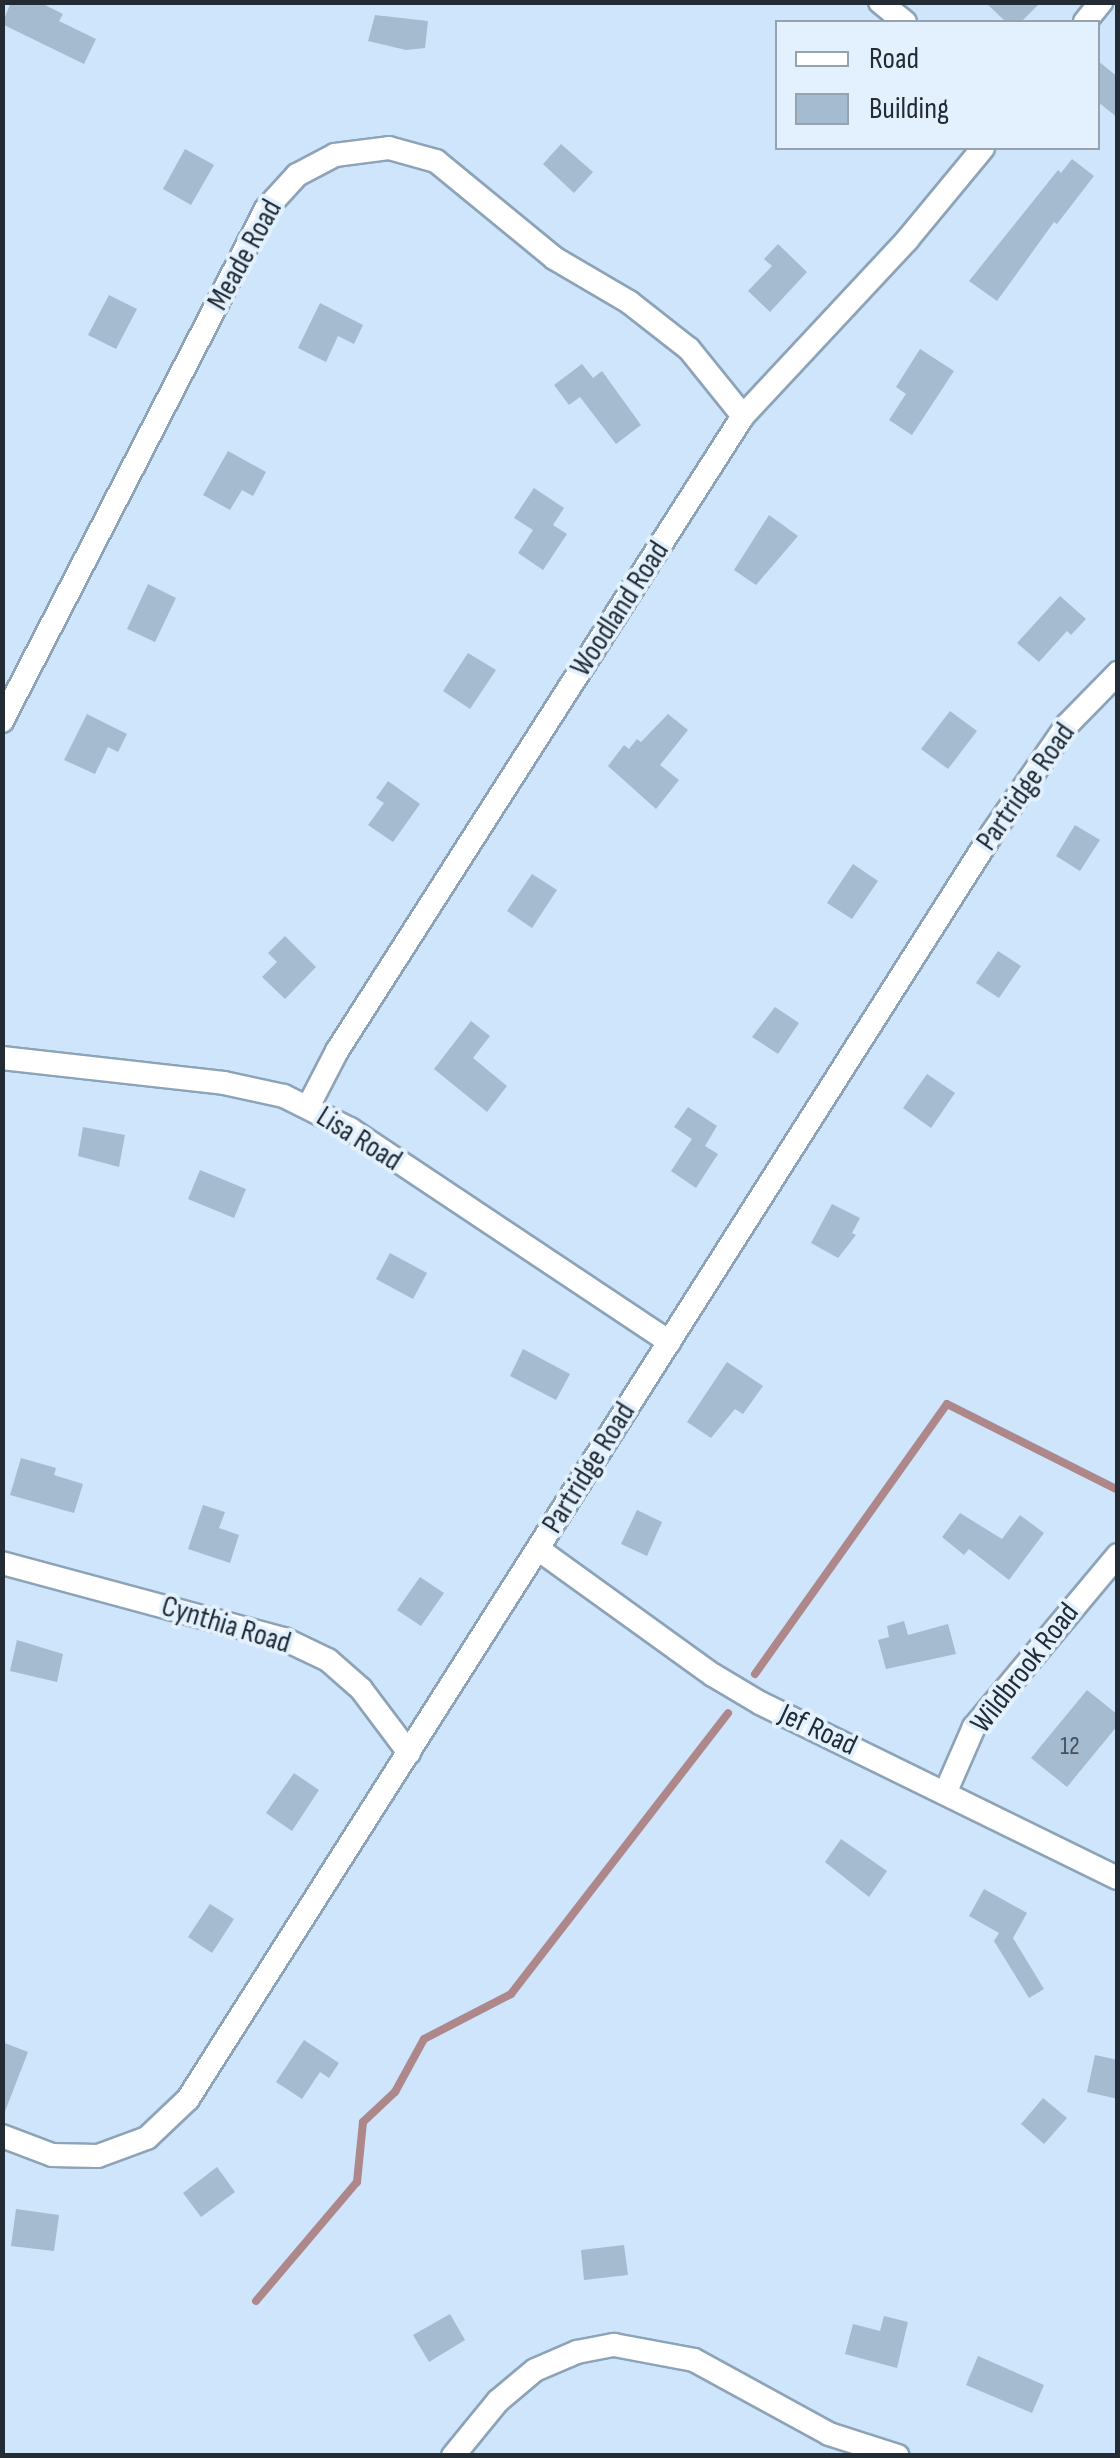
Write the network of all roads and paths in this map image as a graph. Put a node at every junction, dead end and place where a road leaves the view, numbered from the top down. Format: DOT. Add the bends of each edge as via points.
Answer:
graph roads {
  1 [pos="880,2"];
  2 [pos="902,20"];
  3 [pos="981,150"];
  4 [pos="743,416"];
  5 [pos="1118,673"];
  6 [pos="2,721"];
  7 [pos="2,1058"];
  8 [pos="308,1107"];
  9 [pos="669,1342"];
  10 [pos="538,1549"];
  11 [pos="1118,1554"];
  12 [pos="2,1564"];
  13 [pos="409,1752"];
  14 [pos="946,1791"];
  15 [pos="1118,1878"];
  16 [pos="2,2136"];
  17 [pos="453,2456"];
  18 [pos="898,2456"];
  1 -- 2 [label="street"];
  3 -- 4 [label="street, Woodland Road"];
  4 -- 6 [label="street, Meade Road" via="689,350 629,302 554,258 436,161 389,148 334,155 297,175 266,209"];
  4 -- 8 [label="street, Woodland Road"];
  5 -- 9 [label="street, Partridge Road" via="1067,725 1007,810"];
  7 -- 8 [label="street, Lisa Road" via="256,1088"];
  8 -- 9 [label="street, Lisa Road"];
  9 -- 10 [label="street, Partridge Road"];
  10 -- 13 [label="street, Partridge Road"];
  10 -- 14 [label="street, Jef Road" via="760,1703"];
  11 -- 14 [label="street, Wildbrook Road" via="974,1728"];
  12 -- 13 [label="street, Cynthia Road" via="284,1639 328,1660"];
  13 -- 16 [label="street, Partridge Road" via="199,2084 163,2127 114,2152 83,2158 36,2151"];
  14 -- 15 [label="street, Jef Road"];
  17 -- 18 [label="street" via="534,2370 614,2345 694,2360 829,2434"];
}
